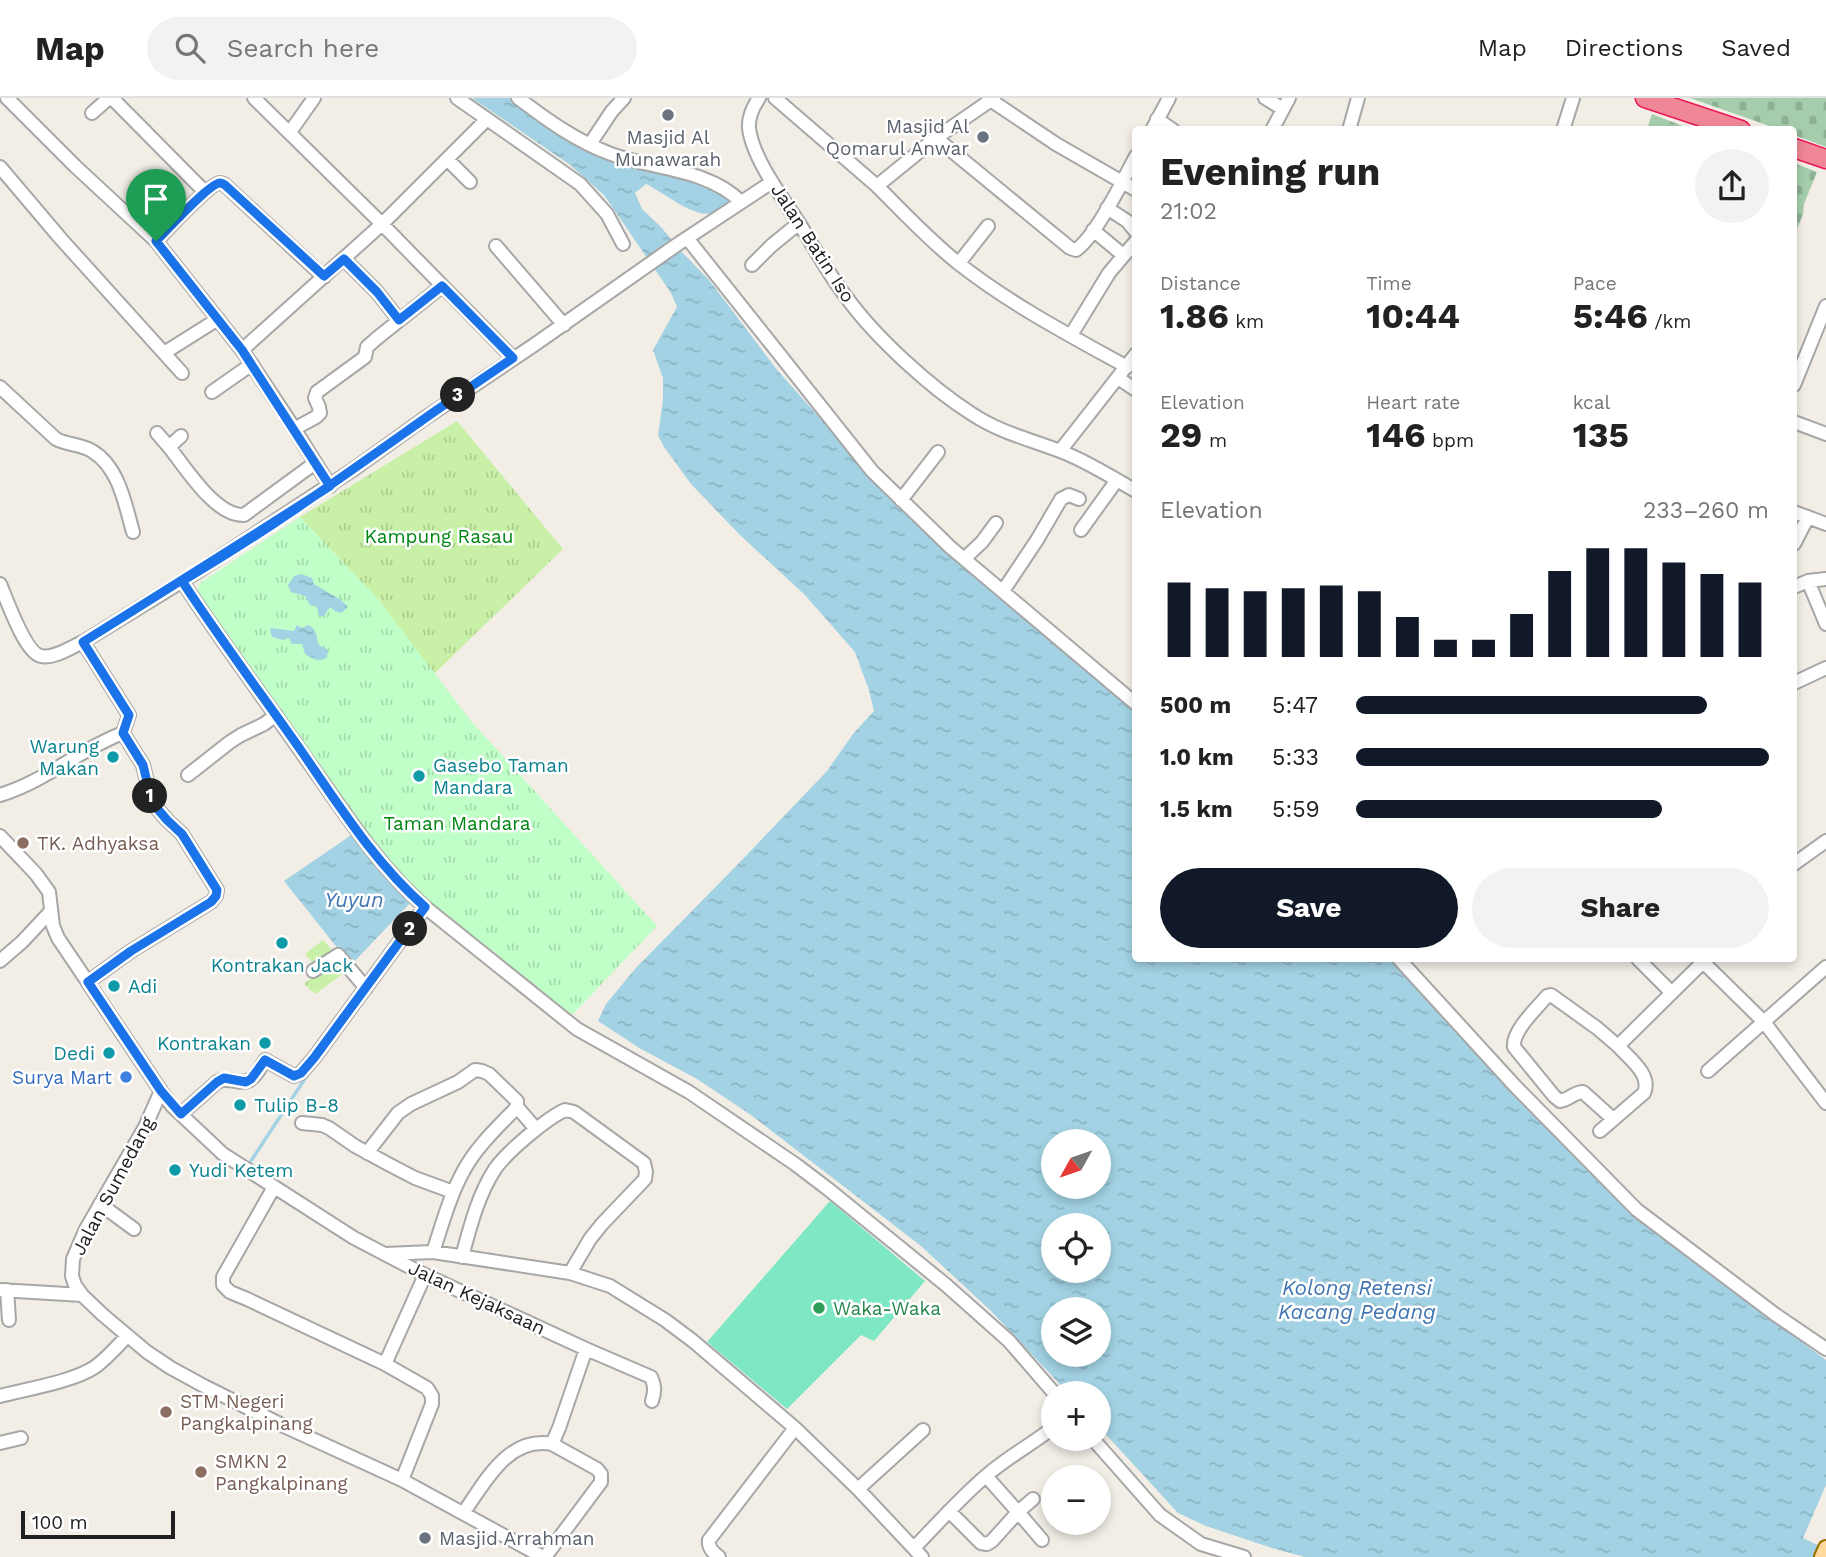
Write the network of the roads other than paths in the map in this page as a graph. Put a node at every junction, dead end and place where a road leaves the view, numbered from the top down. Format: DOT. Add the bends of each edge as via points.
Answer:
graph roads {
  1 [pos="7,98"];
  2 [pos="111,98"];
  3 [pos="254,98"];
  4 [pos="314,98"];
  5 [pos="457,98"];
  6 [pos="518,98"];
  7 [pos="624,98"];
  8 [pos="759,98"];
  9 [pos="775,98"];
  10 [pos="1169,98"];
  11 [pos="1265,98"];
  12 [pos="1358,98"];
  13 [pos="1573,98"];
  14 [pos="1645,98"];
  15 [pos="993,99"];
  16 [pos="1286,103"];
  17 [pos="92,113"];
  18 [pos="486,120"];
  19 [pos="1154,124"];
  20 [pos="1274,126"];
  21 [pos="1352,126"];
  22 [pos="1564,126"];
  23 [pos="1729,126"];
  24 [pos="290,132"];
  25 [pos="936,138"];
  26 [pos="590,144"];
  27 [pos="1797,149"];
  28 [pos="446,159"];
  29 [pos="1826,159"];
  30 [pos="1132,163"];
  31 [pos="0,167"];
  32 [pos="470,182"];
  33 [pos="772,182"];
  34 [pos="1122,182"];
  35 [pos="877,186"];
  36 [pos="1132,188"];
  37 [pos="205,192"];
  38 [pos="740,202"];
  39 [pos="1107,208"];
  40 [pos="799,223"];
  41 [pos="382,224"];
  42 [pos="988,226"];
  43 [pos="1132,227"];
  44 [pos="1093,230"];
  45 [pos="156,241"];
  46 [pos="683,241"];
  47 [pos="623,244"];
  48 [pos="496,246"];
  49 [pos="1132,246"];
  50 [pos="1124,255"];
  51 [pos="344,259"];
  52 [pos="958,263"];
  53 [pos="752,265"];
  54 [pos="324,276"];
  55 [pos="442,286"];
  56 [pos="1826,306"];
  57 [pos="218,319"];
  58 [pos="399,320"];
  59 [pos="564,325"];
  60 [pos="1071,335"];
  61 [pos="242,350"];
  62 [pos="164,353"];
  63 [pos="513,358"];
  64 [pos="1132,359"];
  65 [pos="252,365"];
  66 [pos="1126,367"];
  67 [pos="182,373"];
  68 [pos="1118,378"];
  69 [pos="1797,378"];
  70 [pos="0,387"];
  71 [pos="1132,387"];
  72 [pos="212,392"];
  73 [pos="1797,423"];
  74 [pos="294,429"];
  75 [pos="157,433"];
  76 [pos="1826,434"];
  77 [pos="180,436"];
  78 [pos="169,447"];
  79 [pos="1060,451"];
  80 [pos="938,452"];
  81 [pos="316,463"];
  82 [pos="1117,480"];
  83 [pos="330,486"];
  84 [pos="1132,489"];
  85 [pos="1079,499"];
  86 [pos="901,500"];
  87 [pos="1797,513"];
  88 [pos="1808,517"];
  89 [pos="996,523"];
  90 [pos="1826,524"];
  91 [pos="1081,530"];
  92 [pos="133,532"];
  93 [pos="1797,538"];
  94 [pos="964,559"];
  95 [pos="1826,579"];
  96 [pos="182,581"];
  97 [pos="1808,581"];
  98 [pos="0,584"];
  99 [pos="1797,586"];
  100 [pos="1003,591"];
  101 [pos="1826,624"];
  102 [pos="83,642"];
  103 [pos="1826,668"];
  104 [pos="1797,682"];
  105 [pos="1132,701"];
  106 [pos="276,715"];
  107 [pos="123,733"];
  108 [pos="188,775"];
  109 [pos="0,795"];
  110 [pos="0,836"];
  111 [pos="1826,841"];
  112 [pos="1797,862"];
  113 [pos="425,907"];
  114 [pos="51,911"];
  115 [pos="0,961"];
  116 [pos="1402,962"];
  117 [pos="1641,962"];
  118 [pos="1700,962"];
  119 [pos="1704,962"];
  120 [pos="1826,967"];
  121 [pos="313,971"];
  122 [pos="88,982"];
  123 [pos="366,988"];
  124 [pos="1672,993"];
  125 [pos="1764,1023"];
  126 [pos="1618,1046"];
  127 [pos="1708,1071"];
  128 [pos="161,1091"];
  129 [pos="1826,1103"];
  130 [pos="517,1107"];
  131 [pos="181,1114"];
  132 [pos="1613,1119"];
  133 [pos="302,1123"];
  134 [pos="536,1129"];
  135 [pos="1600,1130"];
  136 [pos="367,1153"];
  137 [pos="274,1187"];
  138 [pos="453,1192"];
  139 [pos="100,1204"];
  140 [pos="134,1229"];
  141 [pos="433,1252"];
  142 [pos="384,1254"];
  143 [pos="462,1257"];
  144 [pos="570,1273"];
  145 [pos="425,1275"];
  146 [pos="4,1290"];
  147 [pos="82,1295"];
  148 [pos="9,1320"];
  149 [pos="127,1336"];
  150 [pos="586,1349"];
  151 [pos="1826,1349"];
  152 [pos="385,1364"];
  153 [pos="1044,1381"];
  154 [pos="0,1396"];
  155 [pos="652,1401"];
  156 [pos="795,1428"];
  157 [pos="923,1430"];
  158 [pos="1041,1437"];
  159 [pos="21,1438"];
  160 [pos="0,1443"];
  161 [pos="552,1444"];
  162 [pos="1104,1451"];
  163 [pos="986,1476"];
  164 [pos="402,1480"];
  165 [pos="858,1489"];
  166 [pos="1033,1499"];
  167 [pos="949,1511"];
  168 [pos="464,1512"];
  169 [pos="1018,1512"];
  170 [pos="1042,1540"];
  171 [pos="1826,1548"];
  172 [pos="918,1553"];
  173 [pos="544,1557"];
  174 [pos="719,1557"];
  175 [pos="1244,1557"];
  176 [pos="1822,1557"];
  1 -- 45 [label="street"];
  2 -- 17 [label="street"];
  2 -- 37 [label="street"];
  3 -- 24 [label="street"];
  4 -- 24 [label="street"];
  5 -- 18 [label="street"];
  6 -- 26 [label="street"];
  7 -- 26 [label="street"];
  8 -- 33 [label="street, Jalan Batin Iso" via="748,120 750,136"];
  9 -- 35 [label="street"];
  10 -- 19 [label="street"];
  11 -- 16 [label="street"];
  12 -- 21 [label="street"];
  13 -- 22 [label="street"];
  14 -- 23 [label="highway"];
  15 -- 25 [label="street"];
  15 -- 34 [label="street" via="1056,144"];
  16 -- 20 [label="street"];
  18 -- 28 [label="street"];
  18 -- 47 [label="street" via="579,184 602,207"];
  24 -- 41 [label="street"];
  25 -- 35 [label="street"];
  25 -- 44 [label="street" via="1070,248 1079,248"];
  26 -- 38 [label="street" via="715,183"];
  27 -- 29 [label="highway"];
  28 -- 32 [label="street"];
  28 -- 41 [label="street"];
  30 -- 34 [label="street"];
  31 -- 62 [label="street"];
  33 -- 38 [label="street"];
  33 -- 40 [label="street, Jalan Batin Iso"];
  34 -- 36 [label="street"];
  34 -- 39 [label="street"];
  35 -- 52 [label="street"];
  37 -- 45 [label="street"];
  37 -- 54 [label="street" via="217,183 225,185"];
  38 -- 46 [label="street"];
  39 -- 43 [label="street"];
  39 -- 44 [label="street"];
  40 -- 53 [label="street"];
  40 -- 79 [label="street, Jalan Batin Iso" via="847,299 916,370 972,414 1022,439"];
  41 -- 51 [label="street"];
  41 -- 55 [label="street"];
  42 -- 52 [label="street"];
  44 -- 50 [label="street"];
  45 -- 57 [label="street"];
  46 -- 59 [label="street"];
  46 -- 86 [label="street" via="872,471"];
  48 -- 59 [label="street"];
  49 -- 50 [label="street"];
  50 -- 60 [label="street"];
  51 -- 54 [label="street"];
  51 -- 58 [label="street"];
  52 -- 60 [label="street"];
  54 -- 61 [label="street"];
  55 -- 58 [label="street"];
  55 -- 63 [label="street"];
  56 -- 69 [label="street"];
  57 -- 61 [label="street"];
  57 -- 62 [label="street"];
  58 -- 74 [label="street" via="368,346 365,357 317,392 320,413"];
  59 -- 63 [label="street"];
  60 -- 66 [label="street"];
  61 -- 65 [label="street"];
  62 -- 67 [label="street"];
  63 -- 83 [label="street"];
  64 -- 66 [label="street"];
  65 -- 72 [label="street"];
  65 -- 74 [label="street"];
  66 -- 68 [label="street"];
  68 -- 71 [label="street"];
  68 -- 79 [label="street"];
  70 -- 92 [label="street" via="56,439 92,451 103,460 120,486"];
  73 -- 76 [label="street"];
  74 -- 81 [label="street"];
  75 -- 78 [label="street"];
  77 -- 78 [label="street"];
  78 -- 81 [label="street" via="205,492 237,515"];
  79 -- 82 [label="street, Jalan Batin Iso"];
  80 -- 86 [label="street"];
  81 -- 83 [label="street"];
  82 -- 84 [label="street, Jalan Batin Iso"];
  82 -- 91 [label="street"];
  83 -- 96 [label="street"];
  85 -- 100 [label="street" via="1069,495 1061,499"];
  86 -- 94 [label="street"];
  87 -- 88 [label="street"];
  88 -- 90 [label="street"];
  88 -- 93 [label="street"];
  89 -- 94 [label="street"];
  94 -- 100 [label="street"];
  95 -- 97 [label="street"];
  96 -- 102 [label="street"];
  96 -- 106 [label="street"];
  97 -- 99 [label="street"];
  97 -- 101 [label="street"];
  98 -- 102 [label="street" via="24,639 38,656"];
  100 -- 105 [label="street"];
  102 -- 107 [label="street" via="129,715"];
  103 -- 104 [label="street"];
  106 -- 108 [label="street" via="230,742"];
  106 -- 113 [label="street" via="365,842"];
  107 -- 109 [label="street" via="46,776"];
  107 -- 122 [label="street" via="143,765 151,798 182,834 217,893 211,902"];
  110 -- 114 [label="street" via="43,882"];
  111 -- 112 [label="street"];
  113 -- 123 [label="street"];
  113 -- 153 [label="street" via="577,1029 689,1092 795,1164 955,1293 1009,1341"];
  114 -- 115 [label="street"];
  114 -- 122 [label="street" via="58,938"];
  116 -- 151 [label="street" via="1637,1210"];
  117 -- 124 [label="street"];
  118 -- 124 [label="street"];
  119 -- 125 [label="street"];
  120 -- 125 [label="street"];
  121 -- 123 [label="street" via="338,955"];
  122 -- 128 [label="street"];
  123 -- 131 [label="street" via="301,1073 294,1076 265,1060 251,1079 224,1078"];
  124 -- 126 [label="street"];
  125 -- 127 [label="street"];
  125 -- 129 [label="street"];
  126 -- 132 [label="street" via="1647,1083 1644,1093"];
  126 -- 132 [label="street" via="1551,995 1524,1022 1513,1044 1560,1101 1583,1092"];
  128 -- 131 [label="street, Jalan Kejaksaan"];
  128 -- 139 [label="street, Jalan Sumedang"];
  130 -- 134 [label="street"];
  130 -- 136 [label="street" via="517,1101 489,1074 475,1070 398,1113"];
  130 -- 138 [label="street" via="474,1153"];
  131 -- 137 [label="street, Jalan Kejaksaan" via="223,1154"];
  132 -- 135 [label="street"];
  133 -- 136 [label="street" via="329,1128"];
  134 -- 143 [label="street" via="495,1168"];
  134 -- 144 [label="street" via="557,1113 574,1112 643,1163 646,1172 590,1239"];
  136 -- 138 [label="street"];
  137 -- 142 [label="street, Jalan Kejaksaan"];
  137 -- 152 [label="street" via="223,1277 223,1285"];
  138 -- 141 [label="street"];
  139 -- 140 [label="street"];
  139 -- 147 [label="street, Jalan Sumedang" via="73,1259 72,1276"];
  141 -- 142 [label="street"];
  141 -- 143 [label="street"];
  142 -- 145 [label="street, Jalan Kejaksaan"];
  143 -- 144 [label="street"];
  144 -- 156 [label="street" via="610,1286 665,1320"];
  145 -- 150 [label="street, Jalan Kejaksaan"];
  145 -- 152 [label="street"];
  146 -- 147 [label="street"];
  146 -- 148 [label="street"];
  147 -- 149 [label="street"];
  149 -- 154 [label="street" via="89,1370"];
  149 -- 164 [label="street" via="204,1386"];
  150 -- 155 [label="street, Jalan Kejaksaan" via="651,1377"];
  150 -- 161 [label="street"];
  152 -- 164 [label="street" via="427,1388 432,1396"];
  156 -- 165 [label="street"];
  156 -- 174 [label="street" via="709,1540"];
  157 -- 165 [label="street"];
  158 -- 163 [label="street"];
  159 -- 160 [label="street"];
  161 -- 168 [label="street" via="539,1441 510,1453"];
  161 -- 173 [label="street" via="597,1469 601,1482"];
  162 -- 175 [label="street" via="1160,1516 1201,1544"];
  163 -- 167 [label="street"];
  163 -- 169 [label="street"];
  164 -- 168 [label="street"];
  165 -- 172 [label="street"];
  166 -- 169 [label="street"];
  167 -- 169 [label="street" via="986,1544"];
  167 -- 172 [label="street"];
  168 -- 173 [label="street"];
  169 -- 170 [label="street"];
  171 -- 176 [label="main road"];
}
